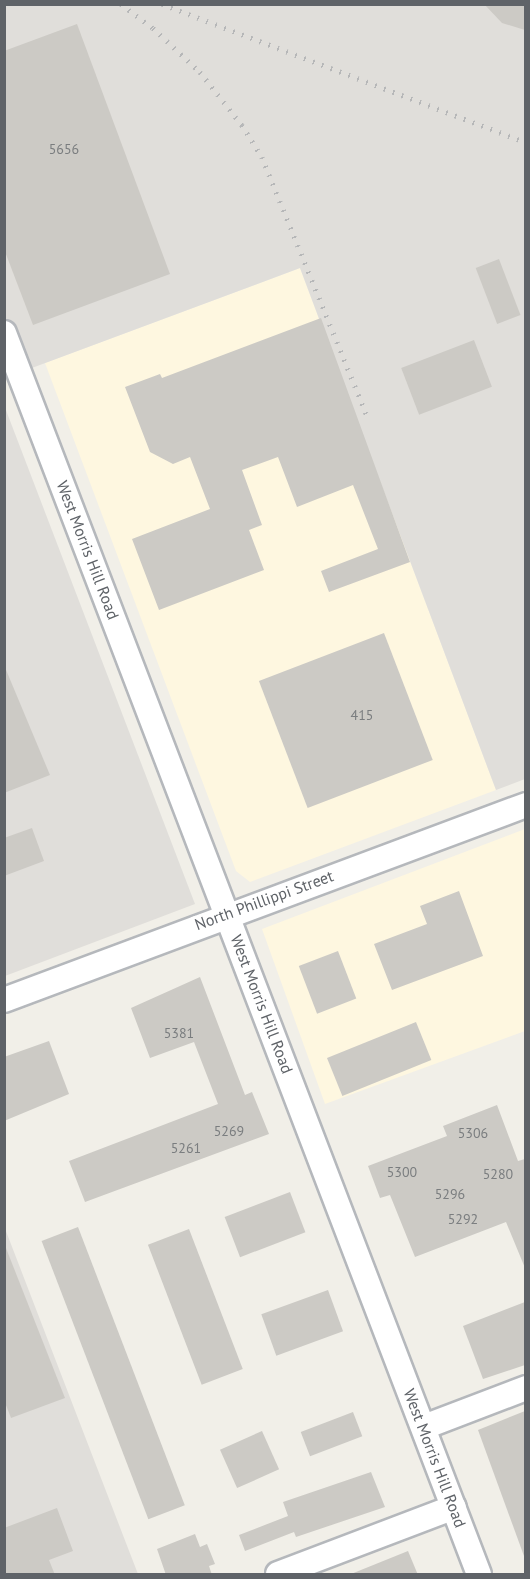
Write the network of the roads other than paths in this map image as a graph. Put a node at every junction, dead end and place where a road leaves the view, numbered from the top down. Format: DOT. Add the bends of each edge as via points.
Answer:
graph roads {
  1 [pos="4,333"];
  2 [pos="525,805"];
  3 [pos="228,914"];
  4 [pos="4,1000"];
  5 [pos="525,1388"];
  6 [pos="424,1427"];
  7 [pos="454,1507"];
  8 [pos="278,1575"];
  9 [pos="479,1575"];
  1 -- 3 [label="street, West Morris Hill Road"];
  2 -- 3 [label="street, North Phillippi Street"];
  3 -- 4 [label="street, North Phillippi Street"];
  3 -- 6 [label="street, West Morris Hill Road"];
  5 -- 6 [label="street"];
  6 -- 7 [label="street, West Morris Hill Road"];
  7 -- 8 [label="street"];
  7 -- 9 [label="street, West Morris Hill Road"];
}
